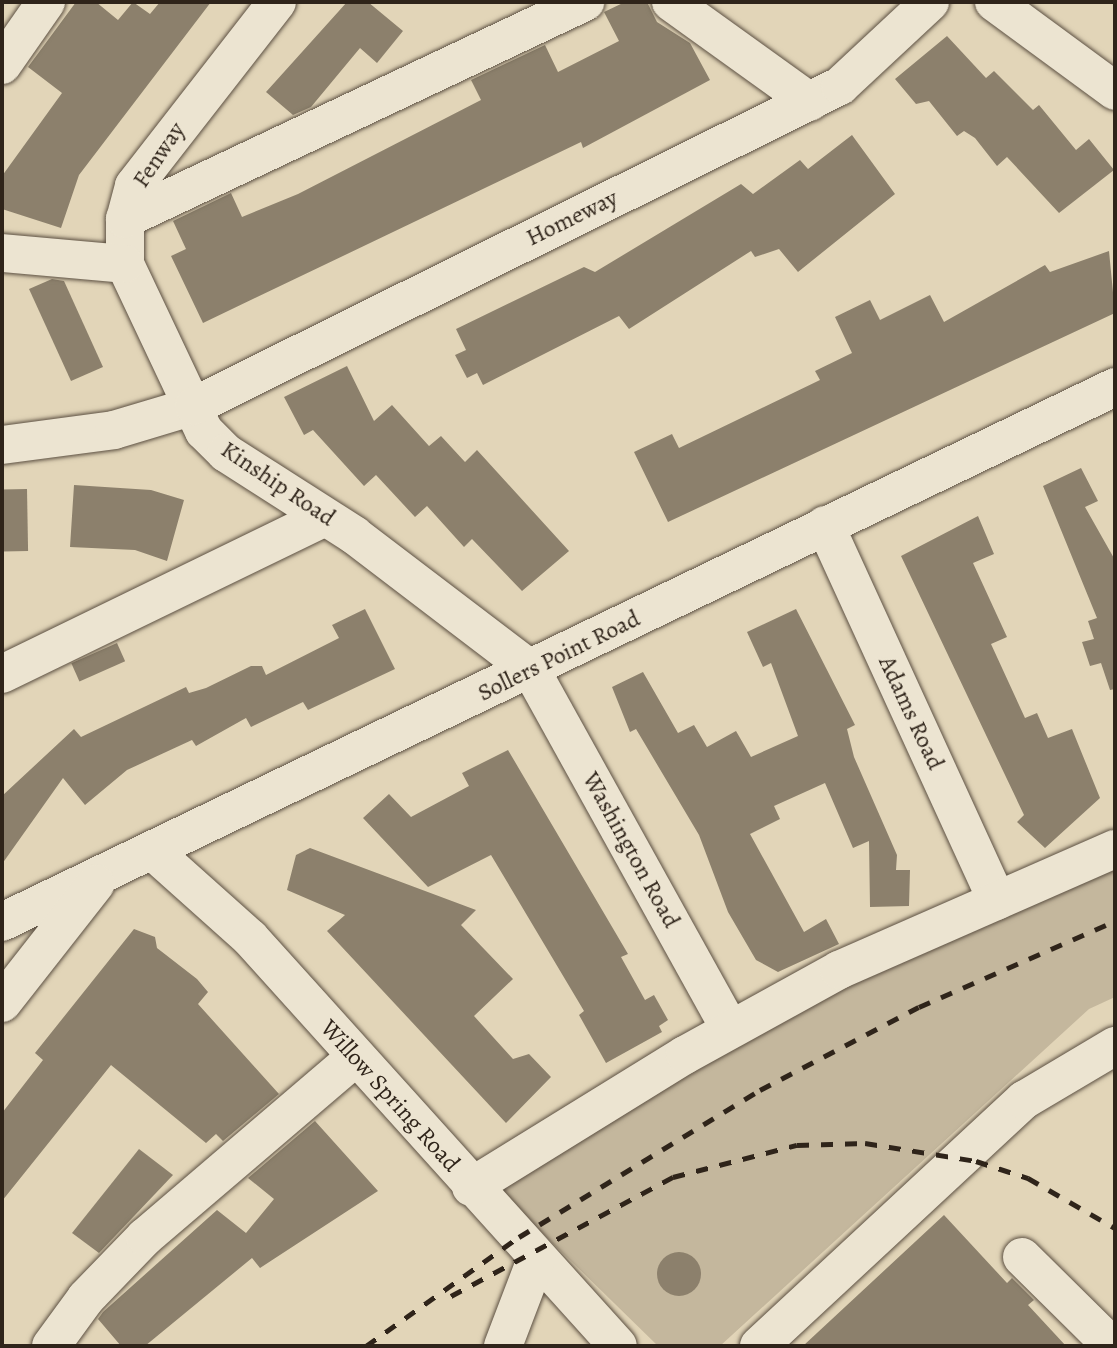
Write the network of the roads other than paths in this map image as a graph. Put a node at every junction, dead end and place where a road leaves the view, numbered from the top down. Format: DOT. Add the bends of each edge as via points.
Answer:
graph roads {
  1 [pos="46,2"];
  2 [pos="276,2"];
  3 [pos="585,2"];
  4 [pos="671,2"];
  5 [pos="930,2"];
  6 [pos="994,2"];
  7 [pos="2,65"];
  8 [pos="1115,91"];
  9 [pos="810,102"];
  10 [pos="125,219"];
  11 [pos="2,253"];
  12 [pos="125,264"];
  13 [pos="1115,387"];
  14 [pos="194,406"];
  15 [pos="2,445"];
  16 [pos="325,517"];
  17 [pos="825,525"];
  18 [pos="531,670"];
  19 [pos="2,674"];
  20 [pos="1115,849"];
  21 [pos="155,853"];
  22 [pos="100,879"];
  23 [pos="998,901"];
  24 [pos="2,922"];
  25 [pos="2,1003"];
  26 [pos="730,1030"];
  27 [pos="1115,1046"];
  28 [pos="356,1057"];
  29 [pos="471,1186"];
  30 [pos="537,1257"];
  31 [pos="1022,1257"];
  32 [pos="51,1346"];
  33 [pos="503,1346"];
  34 [pos="618,1346"];
  35 [pos="759,1346"];
  36 [pos="1112,1346"];
  1 -- 7 [label="street"];
  2 -- 10 [label="street, Fenway" via="157,152 134,186"];
  3 -- 10 [label="street"];
  4 -- 9 [label="street"];
  5 -- 9 [label="street, Homeway" via="876,57"];
  6 -- 8 [label="street"];
  9 -- 14 [label="street, Homeway"];
  10 -- 12 [label="street, Fenway"];
  11 -- 12 [label="street"];
  12 -- 14 [label="street, Fenway"];
  13 -- 17 [label="street, Sollers Point Road"];
  14 -- 15 [label="street" via="114,430"];
  14 -- 16 [label="street, Kinship Road" via="204,431 226,453"];
  16 -- 18 [label="street, Kinship Road"];
  16 -- 19 [label="street"];
  17 -- 18 [label="street, Sollers Point Road"];
  17 -- 23 [label="street, Adams Road"];
  18 -- 21 [label="street, Sollers Point Road"];
  18 -- 26 [label="street, Washington Road"];
  20 -- 23 [label="street"];
  21 -- 22 [label="street, Sollers Point Road"];
  21 -- 28 [label="street, Willow Spring Road" via="250,938"];
  22 -- 24 [label="street, Sollers Point Road"];
  22 -- 25 [label="street"];
  23 -- 26 [label="street" via="838,971"];
  26 -- 29 [label="street"];
  27 -- 35 [label="street" via="1024,1100"];
  28 -- 29 [label="street, Willow Spring Road"];
  28 -- 32 [label="street" via="145,1237 86,1298"];
  29 -- 30 [label="street, Willow Spring Road"];
  30 -- 33 [label="street"];
  30 -- 34 [label="street, Willow Spring Road"];
  31 -- 36 [label="street"];
}
